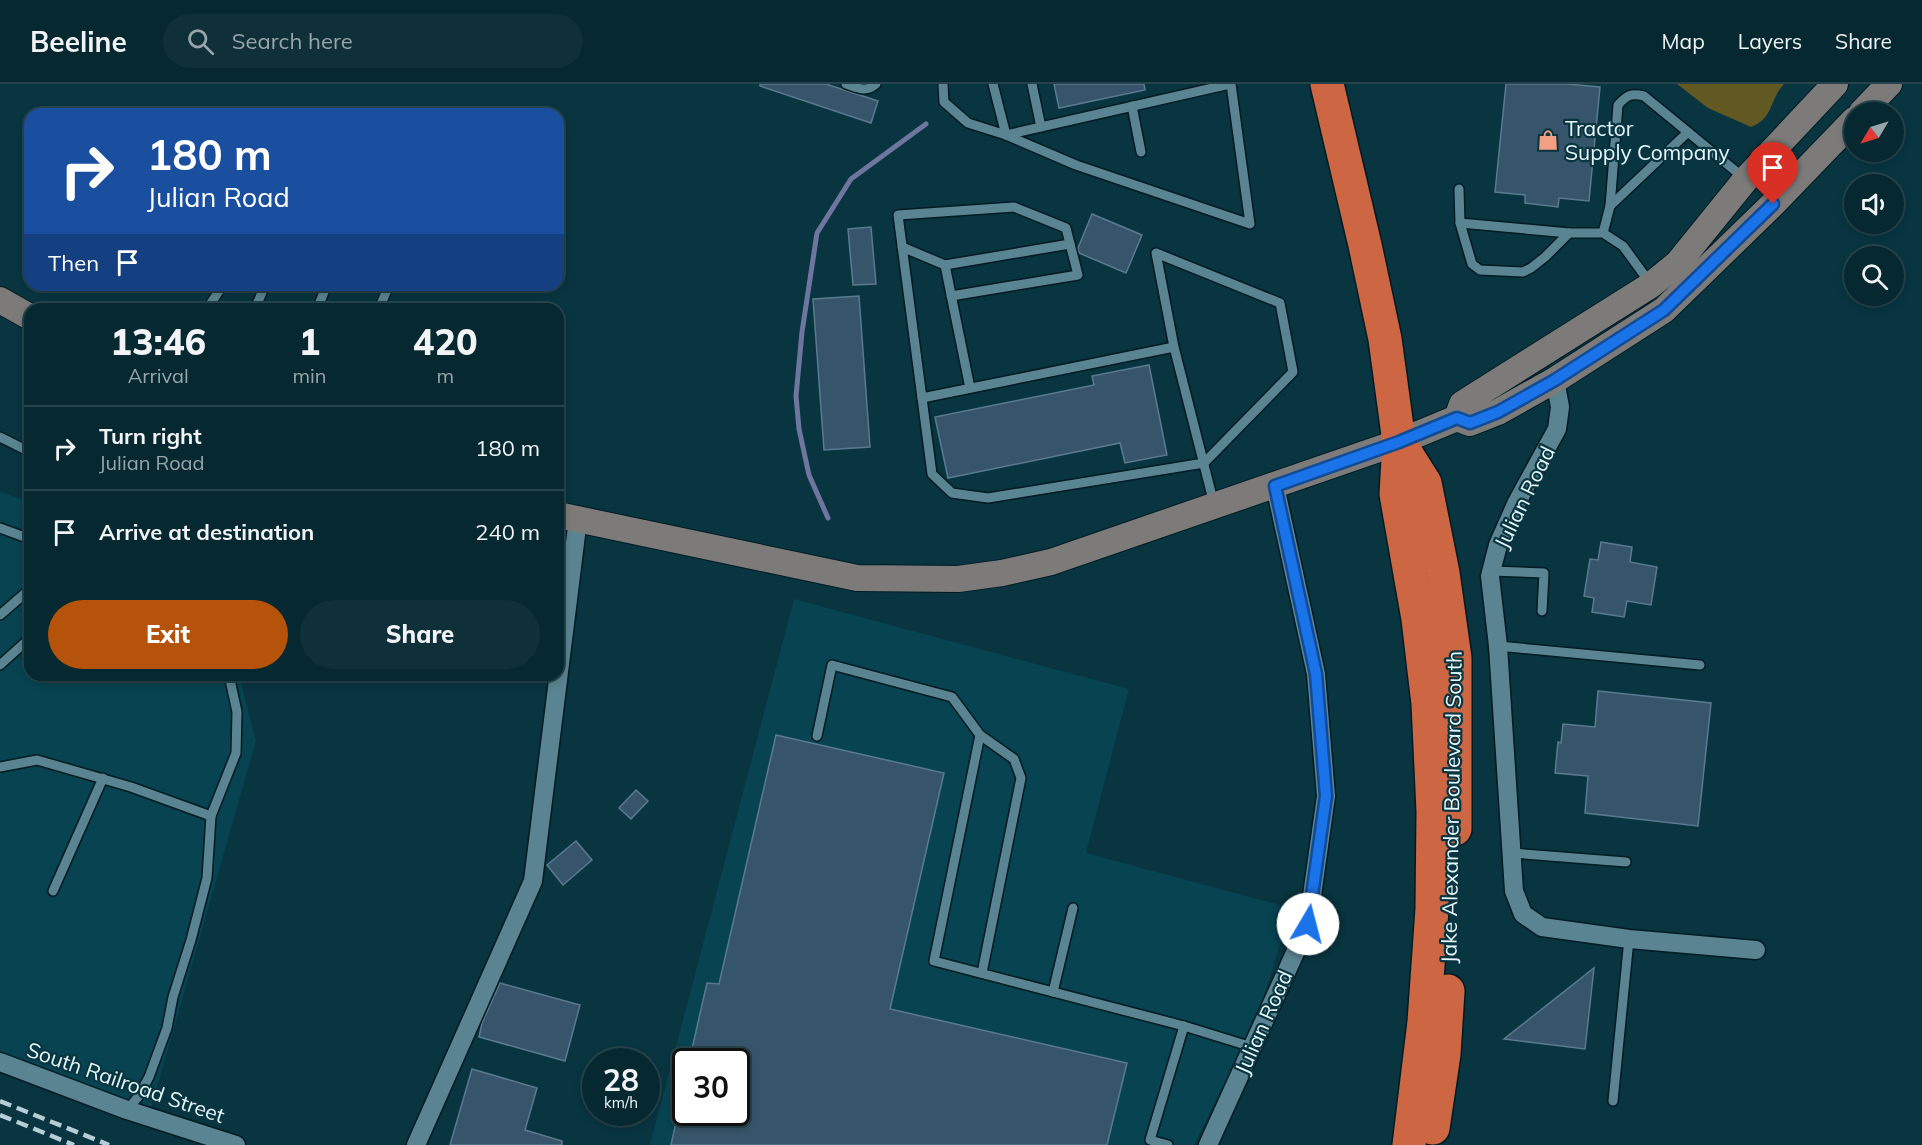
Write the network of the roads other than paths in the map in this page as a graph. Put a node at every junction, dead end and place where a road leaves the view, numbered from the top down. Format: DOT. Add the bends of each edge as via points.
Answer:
graph roads {
  1 [pos="846,84"];
  2 [pos="876,84"];
  3 [pos="943,84"];
  4 [pos="993,84"];
  5 [pos="1032,84"];
  6 [pos="1231,84"];
  7 [pos="1326,84"];
  8 [pos="1836,84"];
  9 [pos="1889,84"];
  10 [pos="1872,102"];
  11 [pos="1132,106"];
  12 [pos="1041,127"];
  13 [pos="1844,130"];
  14 [pos="1689,132"];
  15 [pos="1006,135"];
  16 [pos="1141,152"];
  17 [pos="1746,179"];
  18 [pos="1459,189"];
  19 [pos="1610,206"];
  20 [pos="1460,223"];
  21 [pos="1569,232"];
  22 [pos="1604,232"];
  23 [pos="1070,243"];
  24 [pos="902,247"];
  25 [pos="945,265"];
  26 [pos="1651,285"];
  27 [pos="951,296"];
  28 [pos="0,300"];
  29 [pos="24,314"];
  30 [pos="1174,347"];
  31 [pos="1555,380"];
  32 [pos="970,388"];
  33 [pos="922,398"];
  34 [pos="1457,418"];
  35 [pos="0,437"];
  36 [pos="1399,442"];
  37 [pos="24,449"];
  38 [pos="1204,463"];
  39 [pos="1275,486"];
  40 [pos="1215,506"];
  41 [pos="568,517"];
  42 [pos="0,528"];
  43 [pos="24,537"];
  44 [pos="564,559"];
  45 [pos="1492,571"];
  46 [pos="24,594"];
  47 [pos="1542,611"];
  48 [pos="0,615"];
  49 [pos="24,643"];
  50 [pos="1498,646"];
  51 [pos="0,665"];
  52 [pos="1700,665"];
  53 [pos="230,681"];
  54 [pos="552,681"];
  55 [pos="980,735"];
  56 [pos="817,736"];
  57 [pos="0,768"];
  58 [pos="103,778"];
  59 [pos="211,816"];
  60 [pos="1512,853"];
  61 [pos="1626,862"];
  62 [pos="53,891"];
  63 [pos="1073,908"];
  64 [pos="1629,939"];
  65 [pos="1756,950"];
  66 [pos="982,973"];
  67 [pos="1053,992"];
  68 [pos="1184,1026"];
  69 [pos="1252,1047"];
  70 [pos="0,1062"];
  71 [pos="1613,1101"];
  72 [pos="127,1110"];
  73 [pos="236,1145"];
  74 [pos="416,1145"];
  75 [pos="1168,1145"];
  76 [pos="1208,1145"];
  77 [pos="1409,1145"];
  78 [pos="1431,1145"];
  1 -- 2 [label="lane" via="864,90"];
  3 -- 15 [label="lane" via="944,102 956,114 968,123"];
  4 -- 15 [label="lane"];
  5 -- 12 [label="lane"];
  6 -- 11 [label="lane"];
  6 -- 15 [label="lane" via="1251,224 1076,165"];
  7 -- 36 [label="highway, Jake Alexander Boulevard South" via="1385,339"];
  8 -- 17 [label="street"];
  9 -- 10 [label="street"];
  11 -- 12 [label="lane"];
  11 -- 16 [label="lane"];
  12 -- 15 [label="lane"];
  13 -- 31 [label="street" via="1664,310"];
  14 -- 17 [label="lane"];
  14 -- 19 [label="lane"];
  14 -- 19 [label="lane" via="1644,96 1633,93 1625,98 1618,105"];
  17 -- 26 [label="street" via="1678,262"];
  18 -- 20 [label="lane"];
  19 -- 22 [label="lane"];
  20 -- 21 [label="lane"];
  20 -- 21 [label="lane" via="1472,264 1480,270 1523,272 1545,257"];
  21 -- 22 [label="lane"];
  22 -- 26 [label="lane" via="1623,246"];
  23 -- 24 [label="lane" via="1066,228 1014,207 898,215"];
  23 -- 25 [label="lane"];
  23 -- 27 [label="lane" via="1078,275"];
  24 -- 25 [label="lane"];
  24 -- 33 [label="lane"];
  25 -- 27 [label="lane"];
  26 -- 34 [label="street" via="1462,404"];
  27 -- 32 [label="lane"];
  28 -- 29 [label="street"];
  30 -- 32 [label="lane"];
  30 -- 38 [label="lane"];
  30 -- 38 [label="lane" via="1156,253 1280,303 1293,372"];
  31 -- 34 [label="street" via="1470,423"];
  31 -- 45 [label="street, Julian Road" via="1560,408 1557,429 1517,502 1498,545"];
  32 -- 33 [label="lane"];
  33 -- 38 [label="lane" via="932,474 952,493 988,498"];
  34 -- 36 [label="street"];
  35 -- 37 [label="lane"];
  36 -- 39 [label="street"];
  36 -- 77 [label="highway, Jake Alexander Boulevard South" via="1396,494 1428,704 1433,811 1425,1011"];
  36 -- 78 [label="highway, Jake Alexander Boulevard South" via="1425,483 1455,658 1454,893 1444,1054"];
  38 -- 40 [label="lane"];
  39 -- 40 [label="street"];
  39 -- 69 [label="street, Julian Road" via="1316,674 1326,796 1308,924"];
  40 -- 41 [label="street" via="1051,562 958,579 857,578"];
  41 -- 44 [label="street"];
  42 -- 43 [label="lane"];
  45 -- 47 [label="lane" via="1544,573"];
  45 -- 50 [label="street, Julian Road"];
  46 -- 48 [label="lane"];
  49 -- 51 [label="lane"];
  50 -- 52 [label="lane"];
  50 -- 60 [label="street, Julian Road"];
  53 -- 59 [label="lane" via="237,712 236,753"];
  54 -- 74 [label="street" via="533,881"];
  55 -- 56 [label="lane" via="952,697 832,665"];
  55 -- 66 [label="lane" via="1014,759 1021,778"];
  55 -- 66 [label="lane" via="934,961"];
  57 -- 58 [label="lane" via="37,760"];
  58 -- 59 [label="lane"];
  58 -- 62 [label="lane"];
  59 -- 72 [label="lane" via="207,878 167,1028 149,1077"];
  60 -- 61 [label="lane"];
  60 -- 64 [label="street, Julian Road" via="1514,891 1523,914 1542,927"];
  63 -- 67 [label="lane"];
  64 -- 65 [label="street, Julian Road"];
  64 -- 71 [label="lane"];
  66 -- 67 [label="lane"];
  67 -- 68 [label="lane"];
  68 -- 69 [label="lane"];
  68 -- 75 [label="lane" via="1150,1140"];
  69 -- 76 [label="street, Julian Road"];
  70 -- 72 [label="street, South Railroad Street"];
  72 -- 73 [label="street, South Railroad Street"];
}
